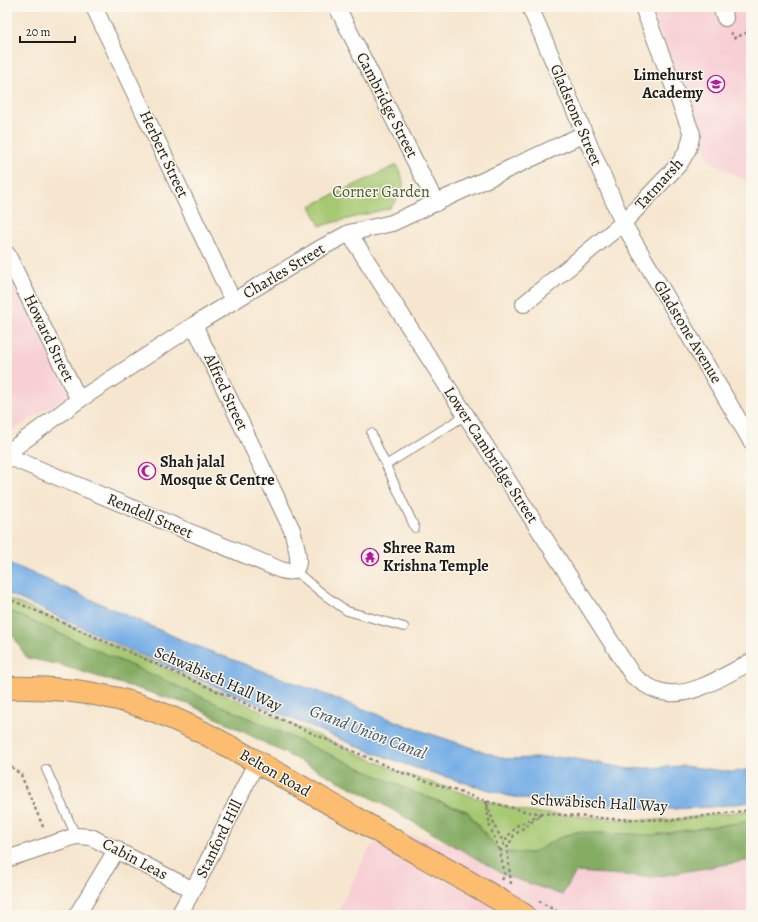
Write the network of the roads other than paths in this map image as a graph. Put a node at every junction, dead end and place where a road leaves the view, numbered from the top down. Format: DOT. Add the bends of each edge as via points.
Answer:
graph roads {
  1 [pos="94,7"];
  2 [pos="337,7"];
  3 [pos="530,7"];
  4 [pos="643,7"];
  5 [pos="584,134"];
  6 [pos="436,203"];
  7 [pos="623,223"];
  8 [pos="349,233"];
  9 [pos="7,254"];
  10 [pos="233,301"];
  11 [pos="524,304"];
  12 [pos="194,325"];
  13 [pos="79,400"];
  14 [pos="466,415"];
  15 [pos="371,433"];
  16 [pos="751,441"];
  17 [pos="7,454"];
  18 [pos="386,465"];
  19 [pos="415,528"];
  20 [pos="294,570"];
  21 [pos="404,627"];
  22 [pos="751,662"];
  23 [pos="7,688"];
  24 [pos="257,761"];
  25 [pos="46,769"];
  26 [pos="76,836"];
  27 [pos="117,849"];
  28 [pos="7,859"];
  29 [pos="193,890"];
  30 [pos="77,915"];
  31 [pos="179,915"];
  32 [pos="524,915"];
  1 -- 10 [label="street, Herbert Street"];
  2 -- 6 [label="street, Cambridge Street"];
  3 -- 5 [label="street, Gladstone Street"];
  4 -- 7 [label="street, Tatmarsh" via="692,134 688,149 680,163"];
  5 -- 6 [label="street, Charles Street"];
  5 -- 7 [label="street, Gladstone Street"];
  6 -- 8 [label="street, Charles Street" via="392,223"];
  7 -- 11 [label="street, Tatmarsh"];
  7 -- 16 [label="street, Gladstone Avenue"];
  8 -- 10 [label="street, Charles Street"];
  8 -- 14 [label="street, Lower Cambridge Street"];
  9 -- 13 [label="street, Howard Street"];
  10 -- 12 [label="street, Charles Street"];
  12 -- 13 [label="street, Charles Street"];
  12 -- 20 [label="street, Alfred Street" via="292,530 298,555 298,565"];
  13 -- 17 [label="street, Charles Street"];
  14 -- 18 [label="lane"];
  14 -- 22 [label="street, Lower Cambridge Street" via="633,676 650,687 669,693 691,691"];
  15 -- 18 [label="lane"];
  17 -- 20 [label="street, Rendell Street" via="281,570"];
  18 -- 19 [label="lane"];
  20 -- 21 [label="lane" via="347,611"];
  23 -- 24 [label="main road, Belton Road" via="38,687 79,691 119,699 161,713 199,730"];
  24 -- 29 [label="street, Stanford Hill"];
  24 -- 32 [label="main road, Belton Road" via="391,839 502,890"];
  25 -- 26 [label="lane"];
  26 -- 27 [label="street, Cabin Leas" via="92,837"];
  26 -- 28 [label="street, Cabin Leas"];
  27 -- 29 [label="street, Cabin Leas"];
  27 -- 30 [label="street"];
  29 -- 31 [label="street, Stanford Hill"];
}
